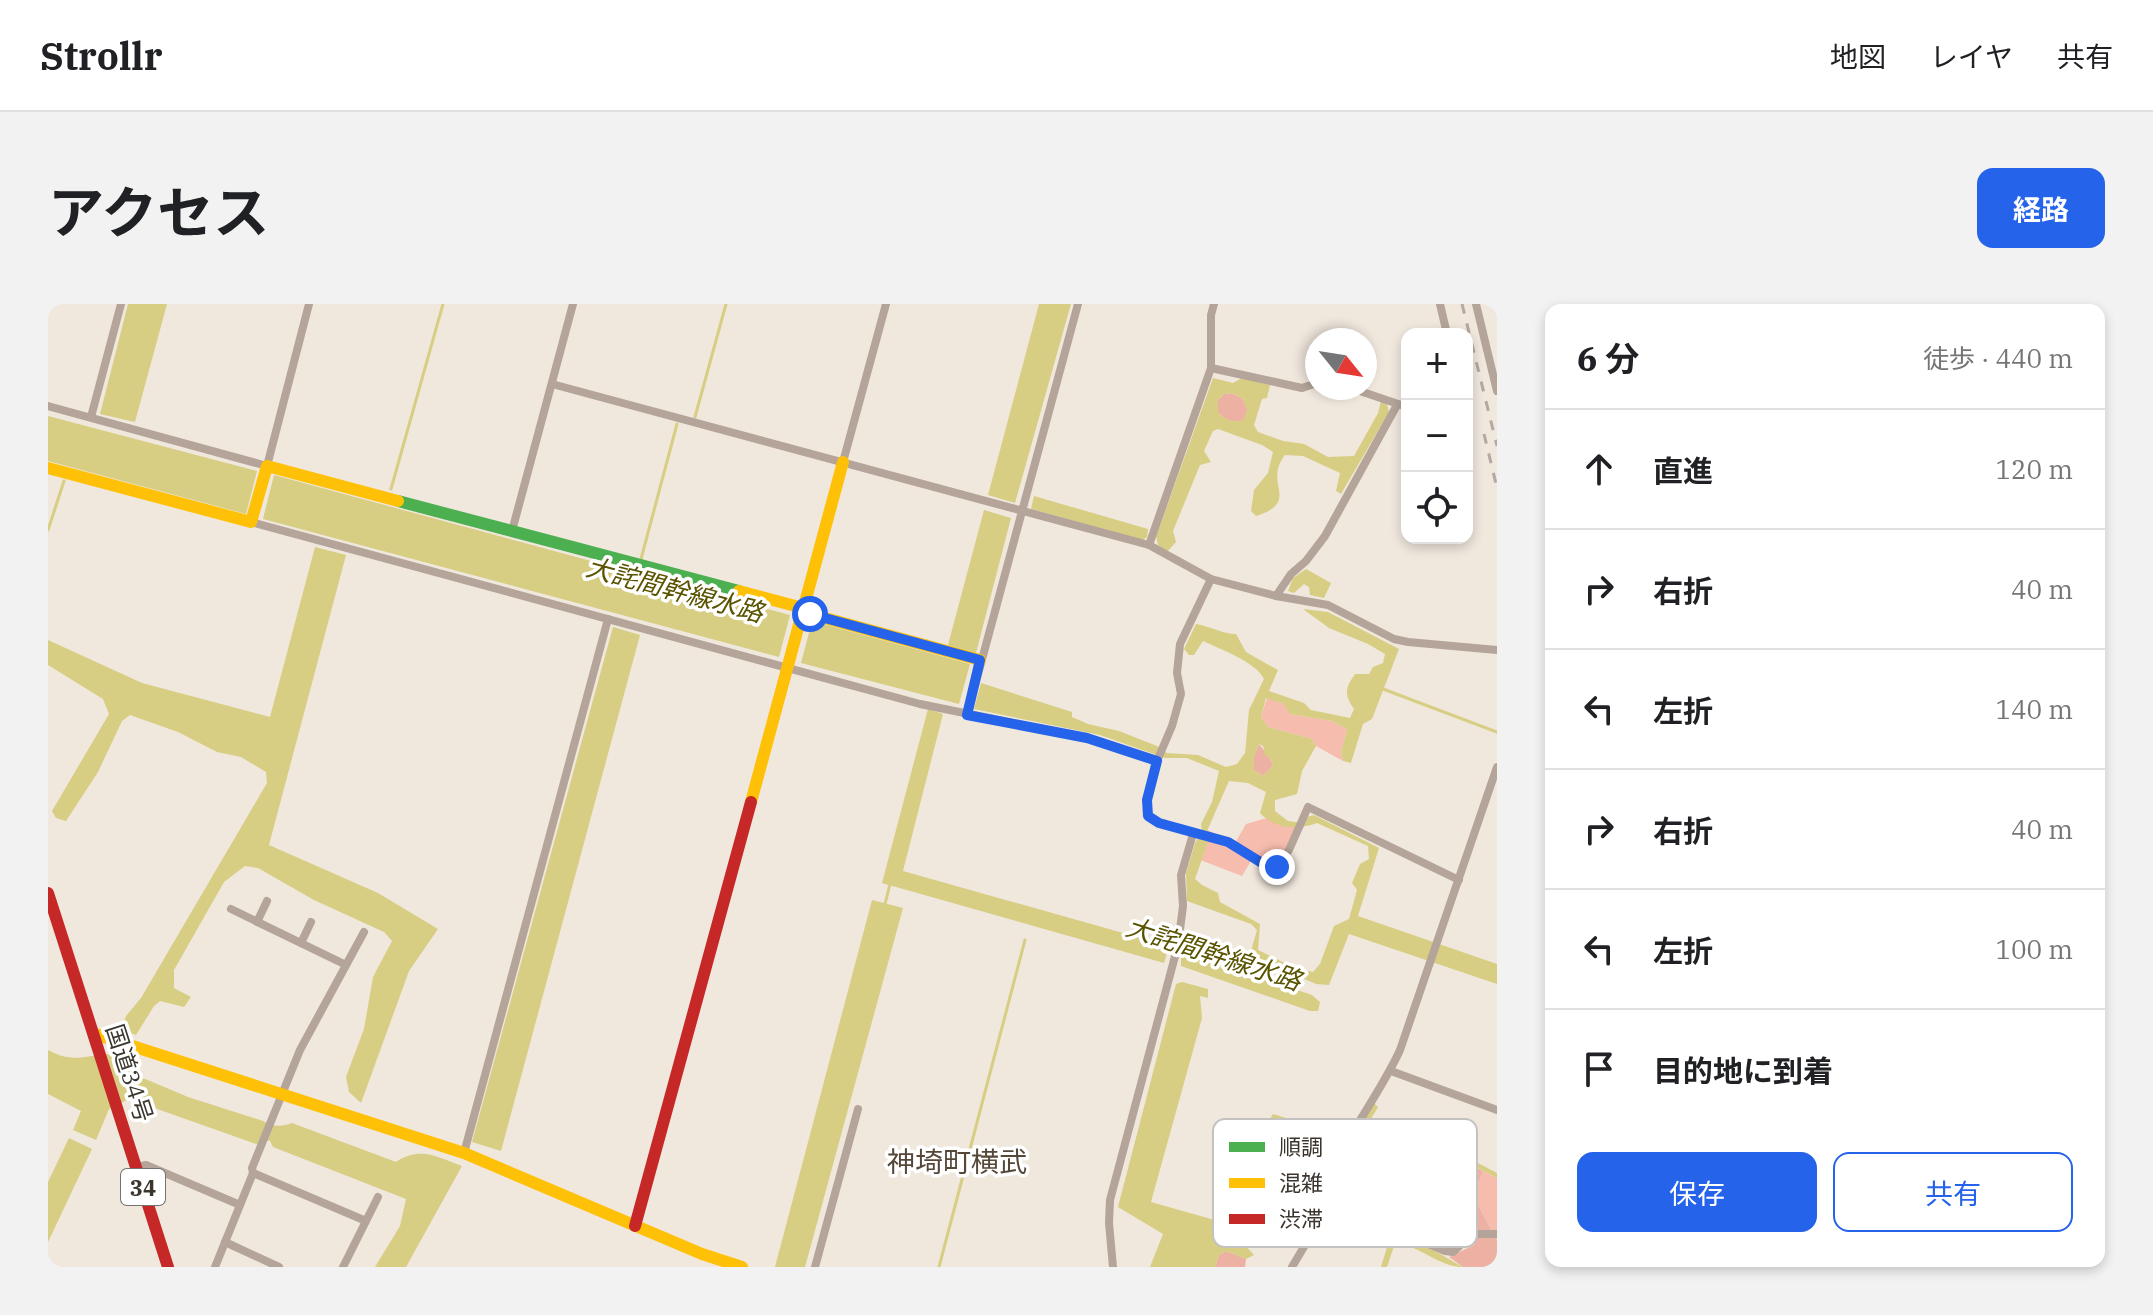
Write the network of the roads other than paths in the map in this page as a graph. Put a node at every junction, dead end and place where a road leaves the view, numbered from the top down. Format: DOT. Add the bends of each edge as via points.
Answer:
graph roads {
  1 [pos="121,304"];
  2 [pos="309,304"];
  3 [pos="573,304"];
  4 [pos="886,304"];
  5 [pos="1078,304"];
  6 [pos="1214,304"];
  7 [pos="1440,304"];
  8 [pos="1476,304"];
  9 [pos="1446,328"];
  10 [pos="1211,368"];
  11 [pos="552,384"];
  12 [pos="1305,387"];
  13 [pos="1497,391"];
  14 [pos="1394,403"];
  15 [pos="48,406"];
  16 [pos="91,417"];
  17 [pos="843,462"];
  18 [pos="267,466"];
  19 [pos="48,468"];
  20 [pos="1021,512"];
  21 [pos="251,522"];
  22 [pos="512,531"];
  23 [pos="1149,545"];
  24 [pos="1211,579"];
  25 [pos="1276,596"];
  26 [pos="803,608"];
  27 [pos="608,619"];
  28 [pos="1497,650"];
  29 [pos="980,660"];
  30 [pos="786,668"];
  31 [pos="967,715"];
  32 [pos="1157,761"];
  33 [pos="1497,767"];
  34 [pos="1193,834"];
  35 [pos="1459,880"];
  36 [pos="48,893"];
  37 [pos="267,901"];
  38 [pos="231,909"];
  39 [pos="257,922"];
  40 [pos="311,922"];
  41 [pos="364,932"];
  42 [pos="301,943"];
  43 [pos="344,964"];
  44 [pos="95,1034"];
  45 [pos="1391,1071"];
  46 [pos="280,1094"];
  47 [pos="858,1109"];
  48 [pos="1497,1110"];
  49 [pos="1362,1119"];
  50 [pos="464,1153"];
  51 [pos="137,1167"];
  52 [pos="253,1173"];
  53 [pos="378,1197"];
  54 [pos="240,1205"];
  55 [pos="366,1221"];
  56 [pos="635,1226"];
  57 [pos="225,1242"];
  58 [pos="1304,1247"];
  59 [pos="1436,1247"];
  60 [pos="1458,1247"];
  61 [pos="168,1267"];
  62 [pos="215,1267"];
  63 [pos="279,1267"];
  64 [pos="343,1267"];
  65 [pos="742,1267"];
  66 [pos="815,1267"];
  67 [pos="1113,1267"];
  68 [pos="1292,1267"];
  1 -- 16 [label="street"];
  2 -- 18 [label="street"];
  3 -- 11 [label="street"];
  4 -- 17 [label="street"];
  5 -- 20 [label="street"];
  6 -- 10 [label="street"];
  7 -- 9 [label="street"];
  8 -- 13 [label="street"];
  10 -- 12 [label="street"];
  10 -- 23 [label="street"];
  11 -- 17 [label="street"];
  11 -- 22 [label="street"];
  14 -- 25 [label="street" via="1325,536"];
  15 -- 16 [label="street"];
  16 -- 18 [label="street"];
  17 -- 20 [label="street"];
  17 -- 26 [label="main road"];
  18 -- 21 [label="main road"];
  18 -- 22 [label="main road"];
  19 -- 21 [label="main road"];
  20 -- 23 [label="street"];
  20 -- 29 [label="street"];
  21 -- 27 [label="street"];
  22 -- 26 [label="main road"];
  23 -- 24 [label="street"];
  24 -- 25 [label="street"];
  24 -- 32 [label="street" via="1180,644 1181,694"];
  25 -- 28 [label="street" via="1328,605 1394,639"];
  26 -- 29 [label="main road"];
  26 -- 30 [label="main road"];
  27 -- 30 [label="street"];
  27 -- 50 [label="street"];
  29 -- 31 [label="street"];
  30 -- 31 [label="street"];
  30 -- 56 [label="main road"];
  31 -- 32 [label="street" via="1087,738"];
  32 -- 34 [label="street" via="1148,816"];
  33 -- 35 [label="street"];
  34 -- 35 [label="street" via="1228,842 1270,868 1277,867 1308,807"];
  34 -- 67 [label="street" via="1181,875 1176,953 1110,1200"];
  35 -- 45 [label="street"];
  36 -- 44 [label="main road, 国道34号 / 34"];
  37 -- 39 [label="street"];
  38 -- 39 [label="street"];
  39 -- 42 [label="street"];
  40 -- 42 [label="street"];
  41 -- 43 [label="street"];
  42 -- 43 [label="street"];
  43 -- 46 [label="street"];
  44 -- 46 [label="main road"];
  44 -- 51 [label="main road, 国道34号 / 34"];
  45 -- 48 [label="street"];
  45 -- 49 [label="street"];
  46 -- 50 [label="main road"];
  46 -- 52 [label="street"];
  47 -- 66 [label="street"];
  50 -- 56 [label="main road"];
  51 -- 54 [label="street" via="146,1165"];
  51 -- 61 [label="main road, 国道34号 / 34"];
  52 -- 54 [label="street"];
  52 -- 55 [label="street"];
  53 -- 55 [label="street"];
  54 -- 57 [label="street"];
  55 -- 64 [label="street"];
  56 -- 65 [label="main road"];
  57 -- 62 [label="street"];
  57 -- 63 [label="street"];
  58 -- 68 [label="street"];
  59 -- 60 [label="street" via="1453,1252"];
}
